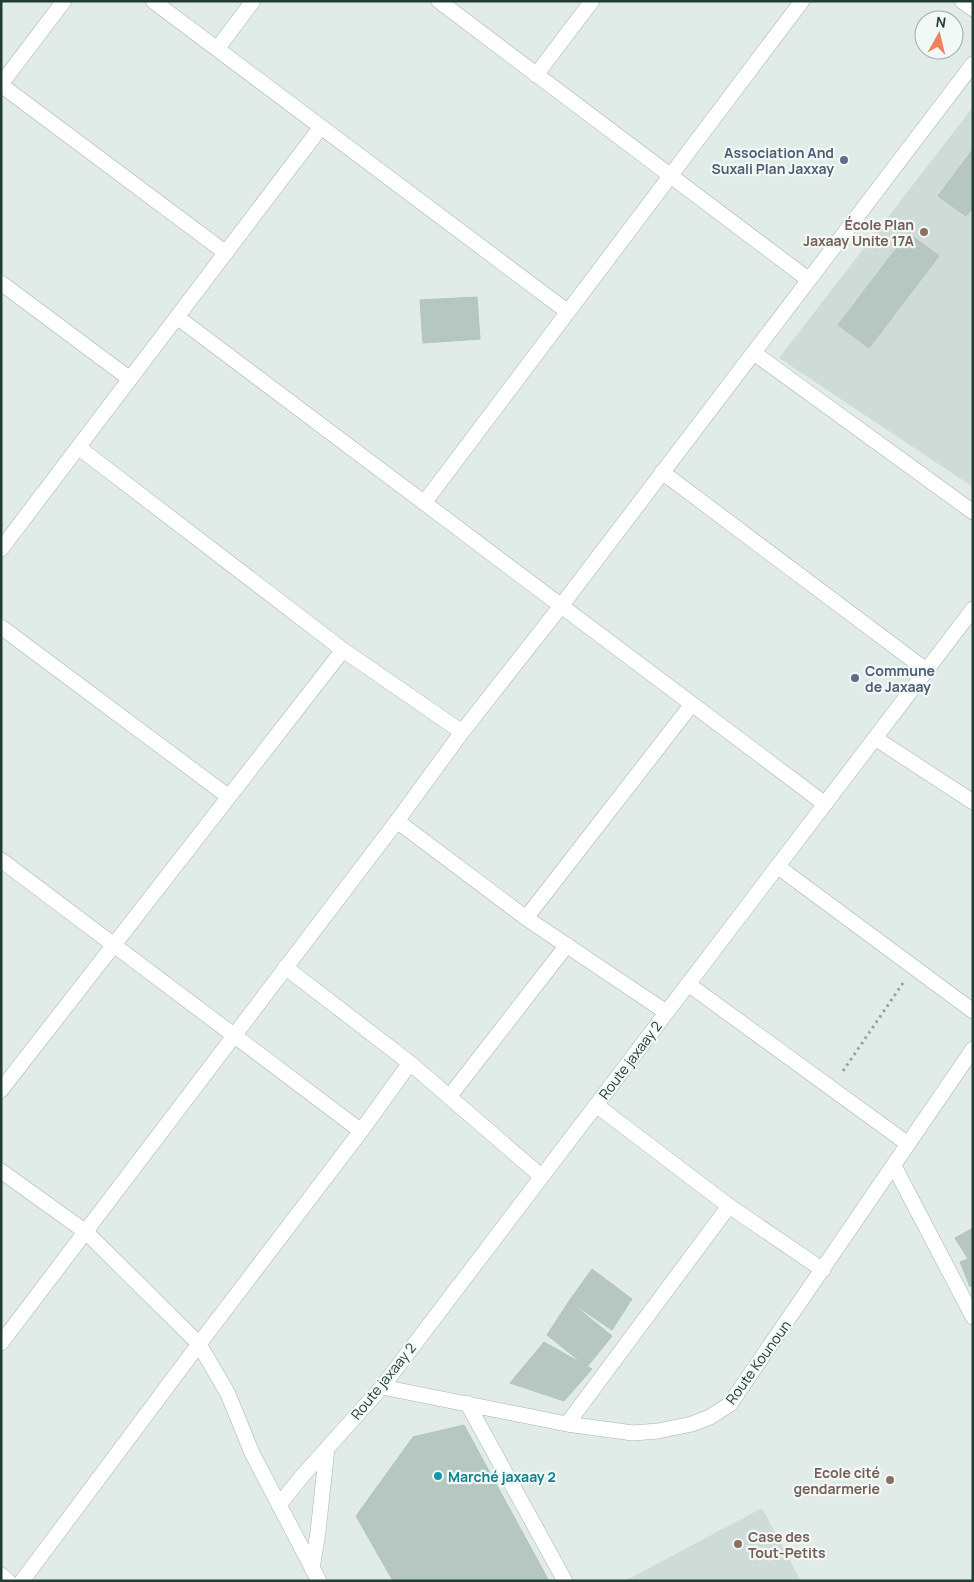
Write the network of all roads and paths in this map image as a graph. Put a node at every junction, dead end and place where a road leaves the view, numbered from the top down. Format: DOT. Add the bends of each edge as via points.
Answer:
graph roads {
  1 [pos="64,1"];
  2 [pos="154,1"];
  3 [pos="253,1"];
  4 [pos="439,1"];
  5 [pos="592,1"];
  6 [pos="802,1"];
  7 [pos="962,1"];
  8 [pos="973,9"];
  9 [pos="217,49"];
  10 [pos="973,64"];
  11 [pos="536,75"];
  12 [pos="1,84"];
  13 [pos="321,127"];
  14 [pos="671,176"];
  15 [pos="226,253"];
  16 [pos="809,280"];
  17 [pos="1,283"];
  18 [pos="568,312"];
  19 [pos="177,317"];
  20 [pos="754,353"];
  21 [pos="130,379"];
  22 [pos="78,447"];
  23 [pos="662,472"];
  24 [pos="424,503"];
  25 [pos="973,512"];
  26 [pos="1,549"];
  27 [pos="561,606"];
  28 [pos="973,609"];
  29 [pos="1,627"];
  30 [pos="343,650"];
  31 [pos="926,670"];
  32 [pos="692,704"];
  33 [pos="462,732"];
  34 [pos="875,738"];
  35 [pos="229,797"];
  36 [pos="973,802"];
  37 [pos="824,804"];
  38 [pos="398,821"];
  39 [pos="1,860"];
  40 [pos="777,866"];
  41 [pos="526,918"];
  42 [pos="114,945"];
  43 [pos="567,945"];
  44 [pos="915,966"];
  45 [pos="285,967"];
  46 [pos="688,984"];
  47 [pos="973,1010"];
  48 [pos="666,1012"];
  49 [pos="234,1036"];
  50 [pos="973,1049"];
  51 [pos="410,1063"];
  52 [pos="831,1088"];
  53 [pos="1,1090"];
  54 [pos="449,1097"];
  55 [pos="596,1105"];
  56 [pos="361,1131"];
  57 [pos="908,1144"];
  58 [pos="894,1166"];
  59 [pos="1,1171"];
  60 [pos="541,1176"];
  61 [pos="729,1206"];
  62 [pos="86,1232"];
  63 [pos="823,1270"];
  64 [pos="973,1317"];
  65 [pos="1,1343"];
  66 [pos="199,1344"];
  67 [pos="382,1387"];
  68 [pos="467,1403"];
  69 [pos="567,1424"];
  70 [pos="327,1448"];
  71 [pos="279,1505"];
  72 [pos="1,1575"];
  73 [pos="316,1575"];
  74 [pos="8,1581"];
  75 [pos="22,1581"];
  76 [pos="565,1581"];
  1 -- 12 [label="street"];
  2 -- 9 [label="street"];
  3 -- 9 [label="street"];
  4 -- 11 [label="street"];
  5 -- 11 [label="street"];
  6 -- 14 [label="street"];
  7 -- 8 [label="street"];
  9 -- 13 [label="street"];
  10 -- 16 [label="street"];
  11 -- 14 [label="street"];
  12 -- 15 [label="street"];
  13 -- 15 [label="street"];
  13 -- 18 [label="street"];
  14 -- 16 [label="street"];
  14 -- 18 [label="street"];
  15 -- 19 [label="street"];
  16 -- 20 [label="street"];
  17 -- 21 [label="street"];
  18 -- 24 [label="street"];
  19 -- 21 [label="street"];
  19 -- 24 [label="street"];
  20 -- 23 [label="street"];
  20 -- 25 [label="street"];
  21 -- 22 [label="street"];
  22 -- 26 [label="street"];
  22 -- 30 [label="street"];
  23 -- 27 [label="street"];
  23 -- 31 [label="street"];
  24 -- 27 [label="street"];
  27 -- 32 [label="street"];
  27 -- 33 [label="street"];
  28 -- 31 [label="street, Route jaxaay 2"];
  29 -- 35 [label="street"];
  30 -- 33 [label="street"];
  30 -- 35 [label="street"];
  31 -- 34 [label="street, Route jaxaay 2"];
  32 -- 37 [label="street"];
  32 -- 41 [label="street"];
  33 -- 38 [label="street"];
  34 -- 36 [label="street"];
  34 -- 37 [label="street, Route jaxaay 2"];
  35 -- 42 [label="street"];
  37 -- 40 [label="street, Route jaxaay 2"];
  38 -- 41 [label="street"];
  38 -- 45 [label="street"];
  39 -- 42 [label="street"];
  40 -- 44 [label="street"];
  40 -- 46 [label="street, Route jaxaay 2"];
  41 -- 43 [label="street"];
  42 -- 49 [label="street"];
  42 -- 53 [label="street"];
  43 -- 48 [label="street"];
  43 -- 54 [label="street"];
  44 -- 47 [label="street"];
  44 -- 52 [label="path"];
  45 -- 49 [label="street"];
  45 -- 51 [label="street"];
  46 -- 48 [label="street, Route jaxaay 2"];
  46 -- 52 [label="street"];
  48 -- 55 [label="street, Route jaxaay 2"];
  49 -- 56 [label="street"];
  49 -- 62 [label="street"];
  50 -- 57 [label="street, Route Kounoun"];
  51 -- 54 [label="street"];
  51 -- 56 [label="street"];
  52 -- 57 [label="street"];
  54 -- 60 [label="street"];
  55 -- 60 [label="street, Route jaxaay 2"];
  55 -- 61 [label="street"];
  56 -- 66 [label="street"];
  57 -- 58 [label="street, Route Kounoun"];
  58 -- 63 [label="street, Route Kounoun"];
  58 -- 64 [label="street"];
  59 -- 62 [label="street"];
  60 -- 67 [label="street, Route jaxaay 2"];
  61 -- 63 [label="street"];
  61 -- 69 [label="street"];
  62 -- 65 [label="street"];
  62 -- 66 [label="street"];
  63 -- 69 [label="street, Route Kounoun" via="730,1404 710,1418 642,1432"];
  66 -- 71 [label="street" via="228,1394 252,1453"];
  66 -- 75 [label="street"];
  67 -- 68 [label="street, Route Kounoun"];
  67 -- 70 [label="street, Route jaxaay 2"];
  68 -- 69 [label="street, Route Kounoun"];
  68 -- 76 [label="street"];
  70 -- 71 [label="street, Route jaxaay 2"];
  70 -- 73 [label="street"];
  71 -- 73 [label="street"];
  72 -- 74 [label="street"];
}
